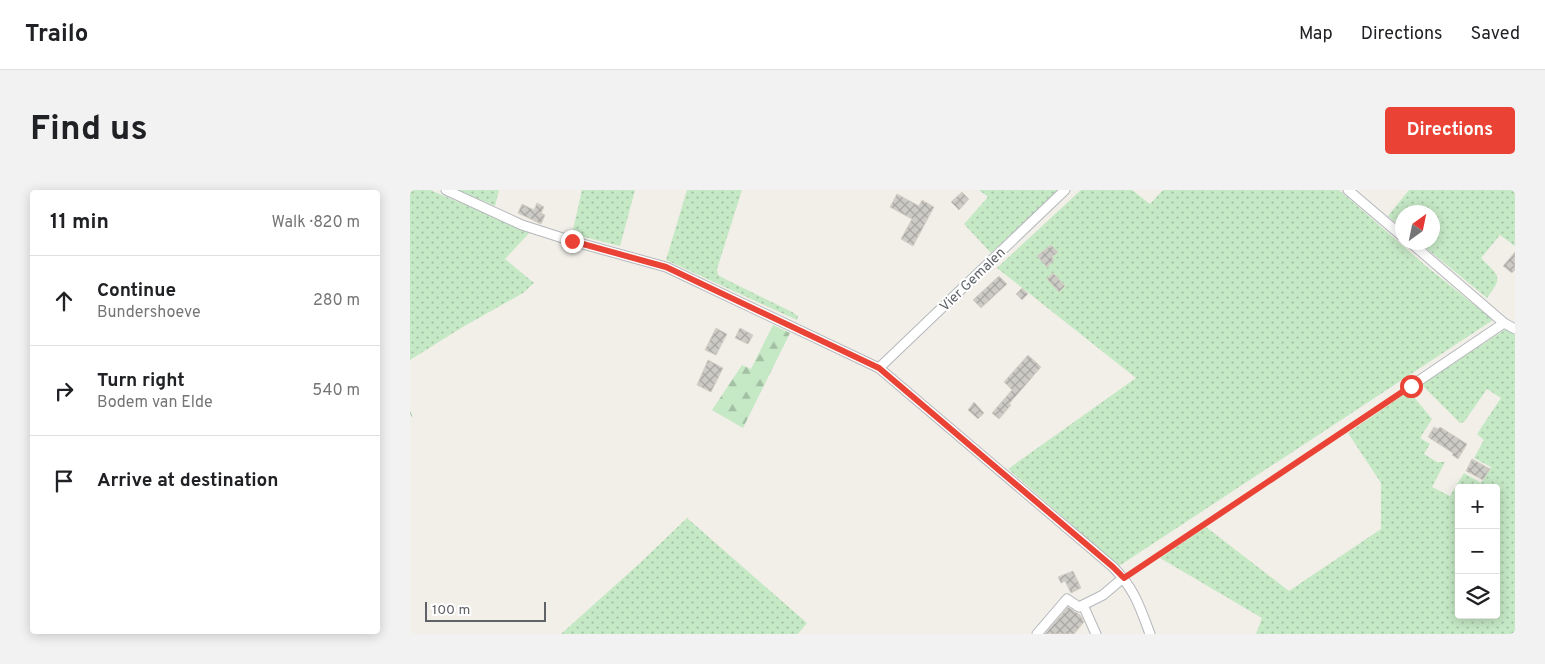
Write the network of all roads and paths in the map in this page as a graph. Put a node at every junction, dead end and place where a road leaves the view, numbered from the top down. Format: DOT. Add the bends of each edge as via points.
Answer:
graph roads {
  1 [pos="446,190"];
  2 [pos="1064,190"];
  3 [pos="1348,190"];
  4 [pos="1395,230"];
  5 [pos="1419,250"];
  6 [pos="1504,323"];
  7 [pos="1515,330"];
  8 [pos="879,368"];
  9 [pos="1411,386"];
  10 [pos="410,412"];
  11 [pos="413,419"];
  12 [pos="1124,578"];
  13 [pos="1083,605"];
  14 [pos="1037,634"];
  15 [pos="1096,634"];
  16 [pos="1150,634"];
  1 -- 8 [label="street" via="522,225 666,267"];
  2 -- 8 [label="street, Vier Gemalen"];
  3 -- 4 [label="street"];
  5 -- 6 [label="street"];
  6 -- 7 [label="street"];
  6 -- 9 [label="street"];
  8 -- 12 [label="street"];
  9 -- 12 [label="path"];
  10 -- 11 [label="path"];
  12 -- 13 [label="street"];
  12 -- 16 [label="street"];
  13 -- 14 [label="street" via="1079,607 1067,599"];
  13 -- 15 [label="street"];
}
